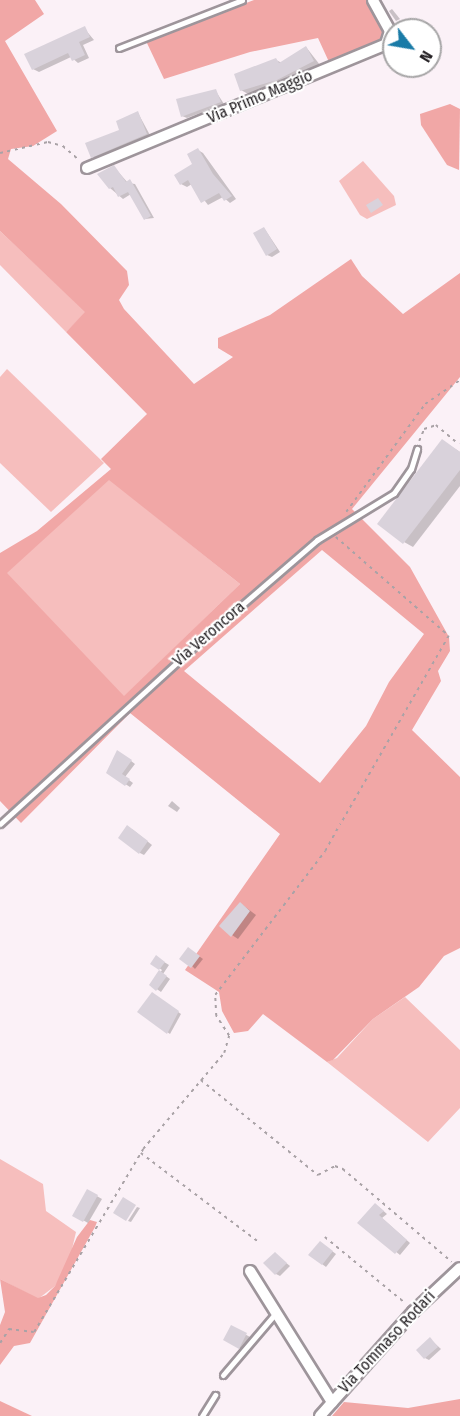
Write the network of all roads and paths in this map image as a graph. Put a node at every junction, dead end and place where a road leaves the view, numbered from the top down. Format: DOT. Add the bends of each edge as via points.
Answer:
graph roads {
  1 [pos="242,0"];
  2 [pos="373,0"];
  3 [pos="119,48"];
  4 [pos="0,153"];
  5 [pos="87,168"];
  6 [pos="460,380"];
  7 [pos="459,444"];
  8 [pos="417,449"];
  9 [pos="333,531"];
  10 [pos="0,824"];
  11 [pos="340,824"];
  12 [pos="338,829"];
  13 [pos="201,1080"];
  14 [pos="140,1153"];
  15 [pos="325,1236"];
  16 [pos="260,1243"];
  17 [pos="458,1269"];
  18 [pos="250,1271"];
  19 [pos="413,1312"];
  20 [pos="275,1314"];
  21 [pos="0,1343"];
  22 [pos="223,1375"];
  23 [pos="215,1395"];
  24 [pos="332,1402"];
  25 [pos="202,1416"];
  26 [pos="320,1416"];
  1 -- 3 [label="lane"];
  2 -- 5 [label="street, Via Primo Maggio" via="390,31 386,44"];
  4 -- 5 [label="path" via="48,142 63,146"];
  6 -- 9 [label="path" via="425,404"];
  7 -- 8 [label="path" via="436,425 424,429"];
  8 -- 9 [label="lane, Via Veroncora" via="411,469 394,493"];
  9 -- 10 [label="lane, Via Veroncora" via="199,642"];
  9 -- 12 [label="path" via="449,636"];
  11 -- 12 [label="path"];
  12 -- 13 [label="path" via="238,970 215,995 216,1016 229,1036 228,1045"];
  13 -- 14 [label="path"];
  13 -- 17 [label="path" via="318,1175 335,1166 343,1169"];
  14 -- 16 [label="path"];
  14 -- 21 [label="path" via="40,1325 34,1332 9,1329"];
  15 -- 19 [label="path"];
  17 -- 19 [label="street, Via Tommaso Rodari"];
  18 -- 20 [label="street"];
  19 -- 24 [label="street, Via Tommaso Rodari"];
  20 -- 22 [label="lane"];
  20 -- 24 [label="street"];
  23 -- 25 [label="lane"];
  24 -- 26 [label="street, Via Tommaso Rodari"];
}
